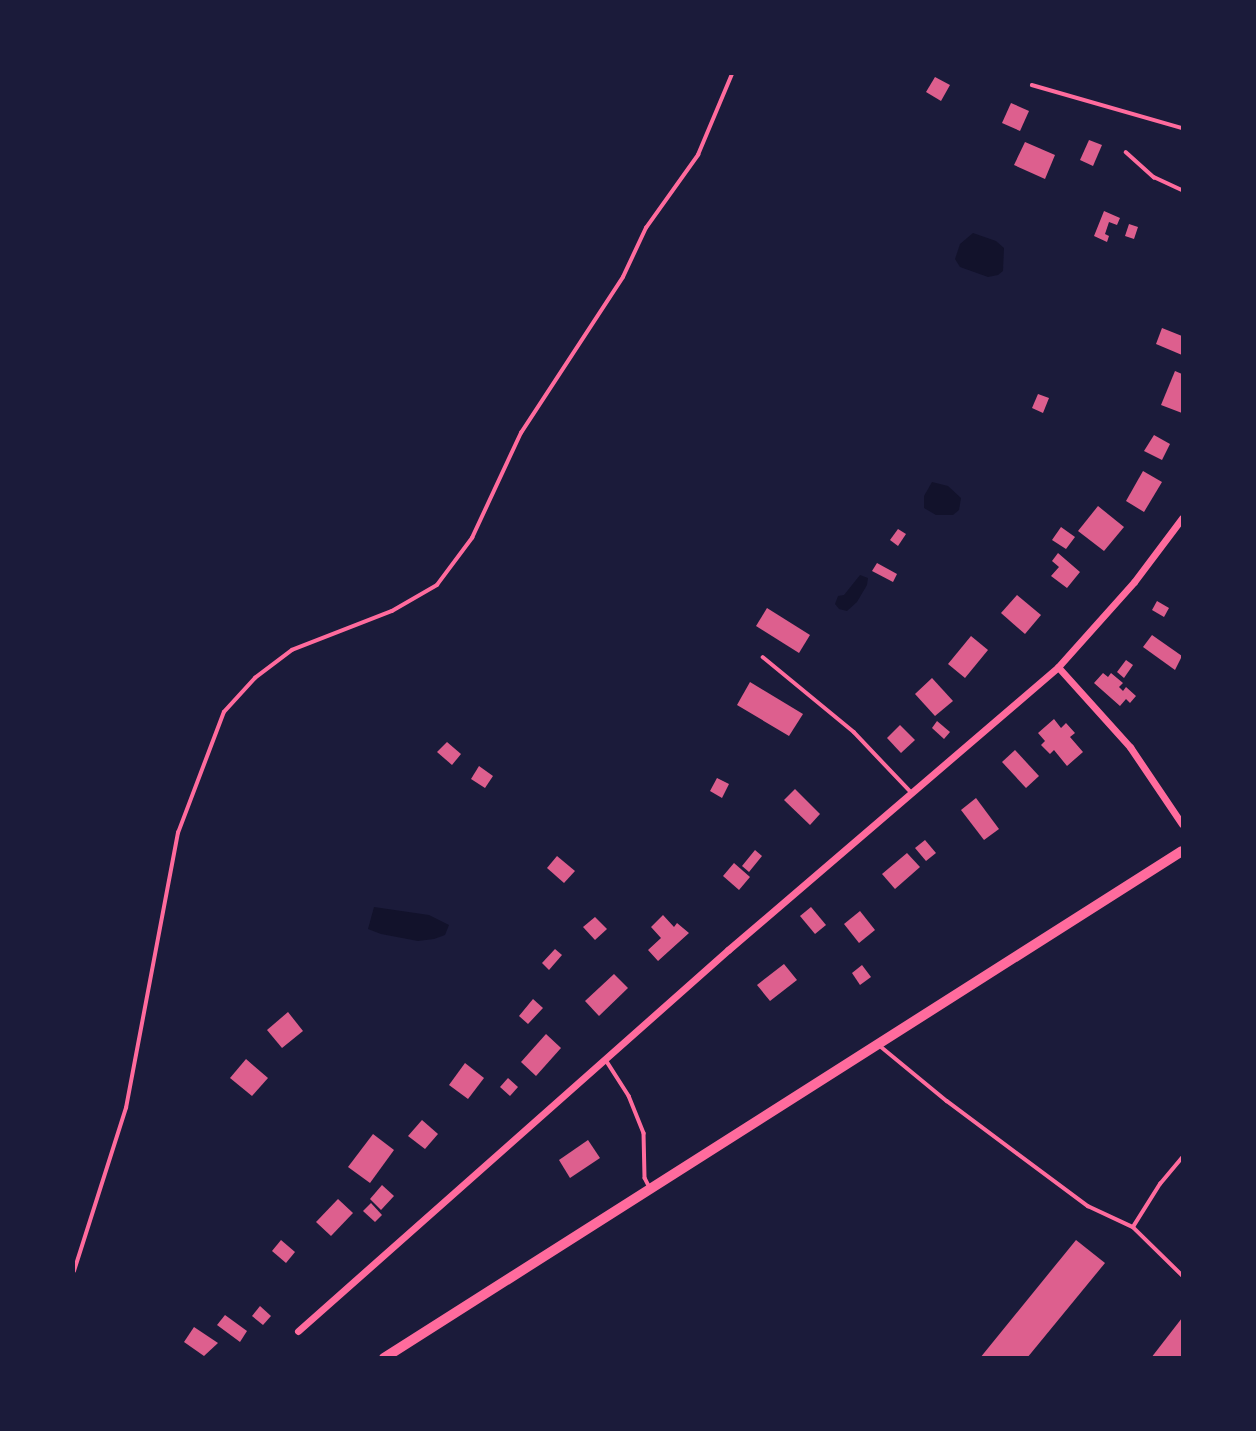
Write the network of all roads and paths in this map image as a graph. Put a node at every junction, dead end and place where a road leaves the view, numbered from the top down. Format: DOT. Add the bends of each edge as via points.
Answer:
graph roads {
  1 [pos="732,74"];
  2 [pos="1031,85"];
  3 [pos="1182,128"];
  4 [pos="1126,152"];
  5 [pos="1182,190"];
  6 [pos="1182,518"];
  7 [pos="763,657"];
  8 [pos="1058,667"];
  9 [pos="912,793"];
  10 [pos="1182,824"];
  11 [pos="1182,851"];
  12 [pos="879,1045"];
  13 [pos="605,1059"];
  14 [pos="1182,1158"];
  15 [pos="650,1188"];
  16 [pos="1133,1227"];
  17 [pos="74,1271"];
  18 [pos="1182,1275"];
  19 [pos="298,1331"];
  20 [pos="384,1357"];
  1 -- 17 [label="lane" via="698,155 646,228 622,277 521,433 472,538 437,585 392,611 292,650 255,678 224,712 178,833 126,1108"];
  2 -- 3 [label="lane"];
  4 -- 5 [label="lane" via="1154,177"];
  6 -- 8 [label="street" via="1134,582"];
  7 -- 9 [label="lane" via="853,732"];
  8 -- 9 [label="street"];
  8 -- 10 [label="street" via="1130,747"];
  9 -- 13 [label="street"];
  11 -- 12 [label="main road"];
  12 -- 15 [label="main road"];
  12 -- 16 [label="lane" via="1088,1206"];
  13 -- 15 [label="lane" via="629,1096 644,1133 645,1178"];
  13 -- 19 [label="street"];
  14 -- 16 [label="lane"];
  15 -- 20 [label="main road"];
  16 -- 18 [label="lane"];
}
